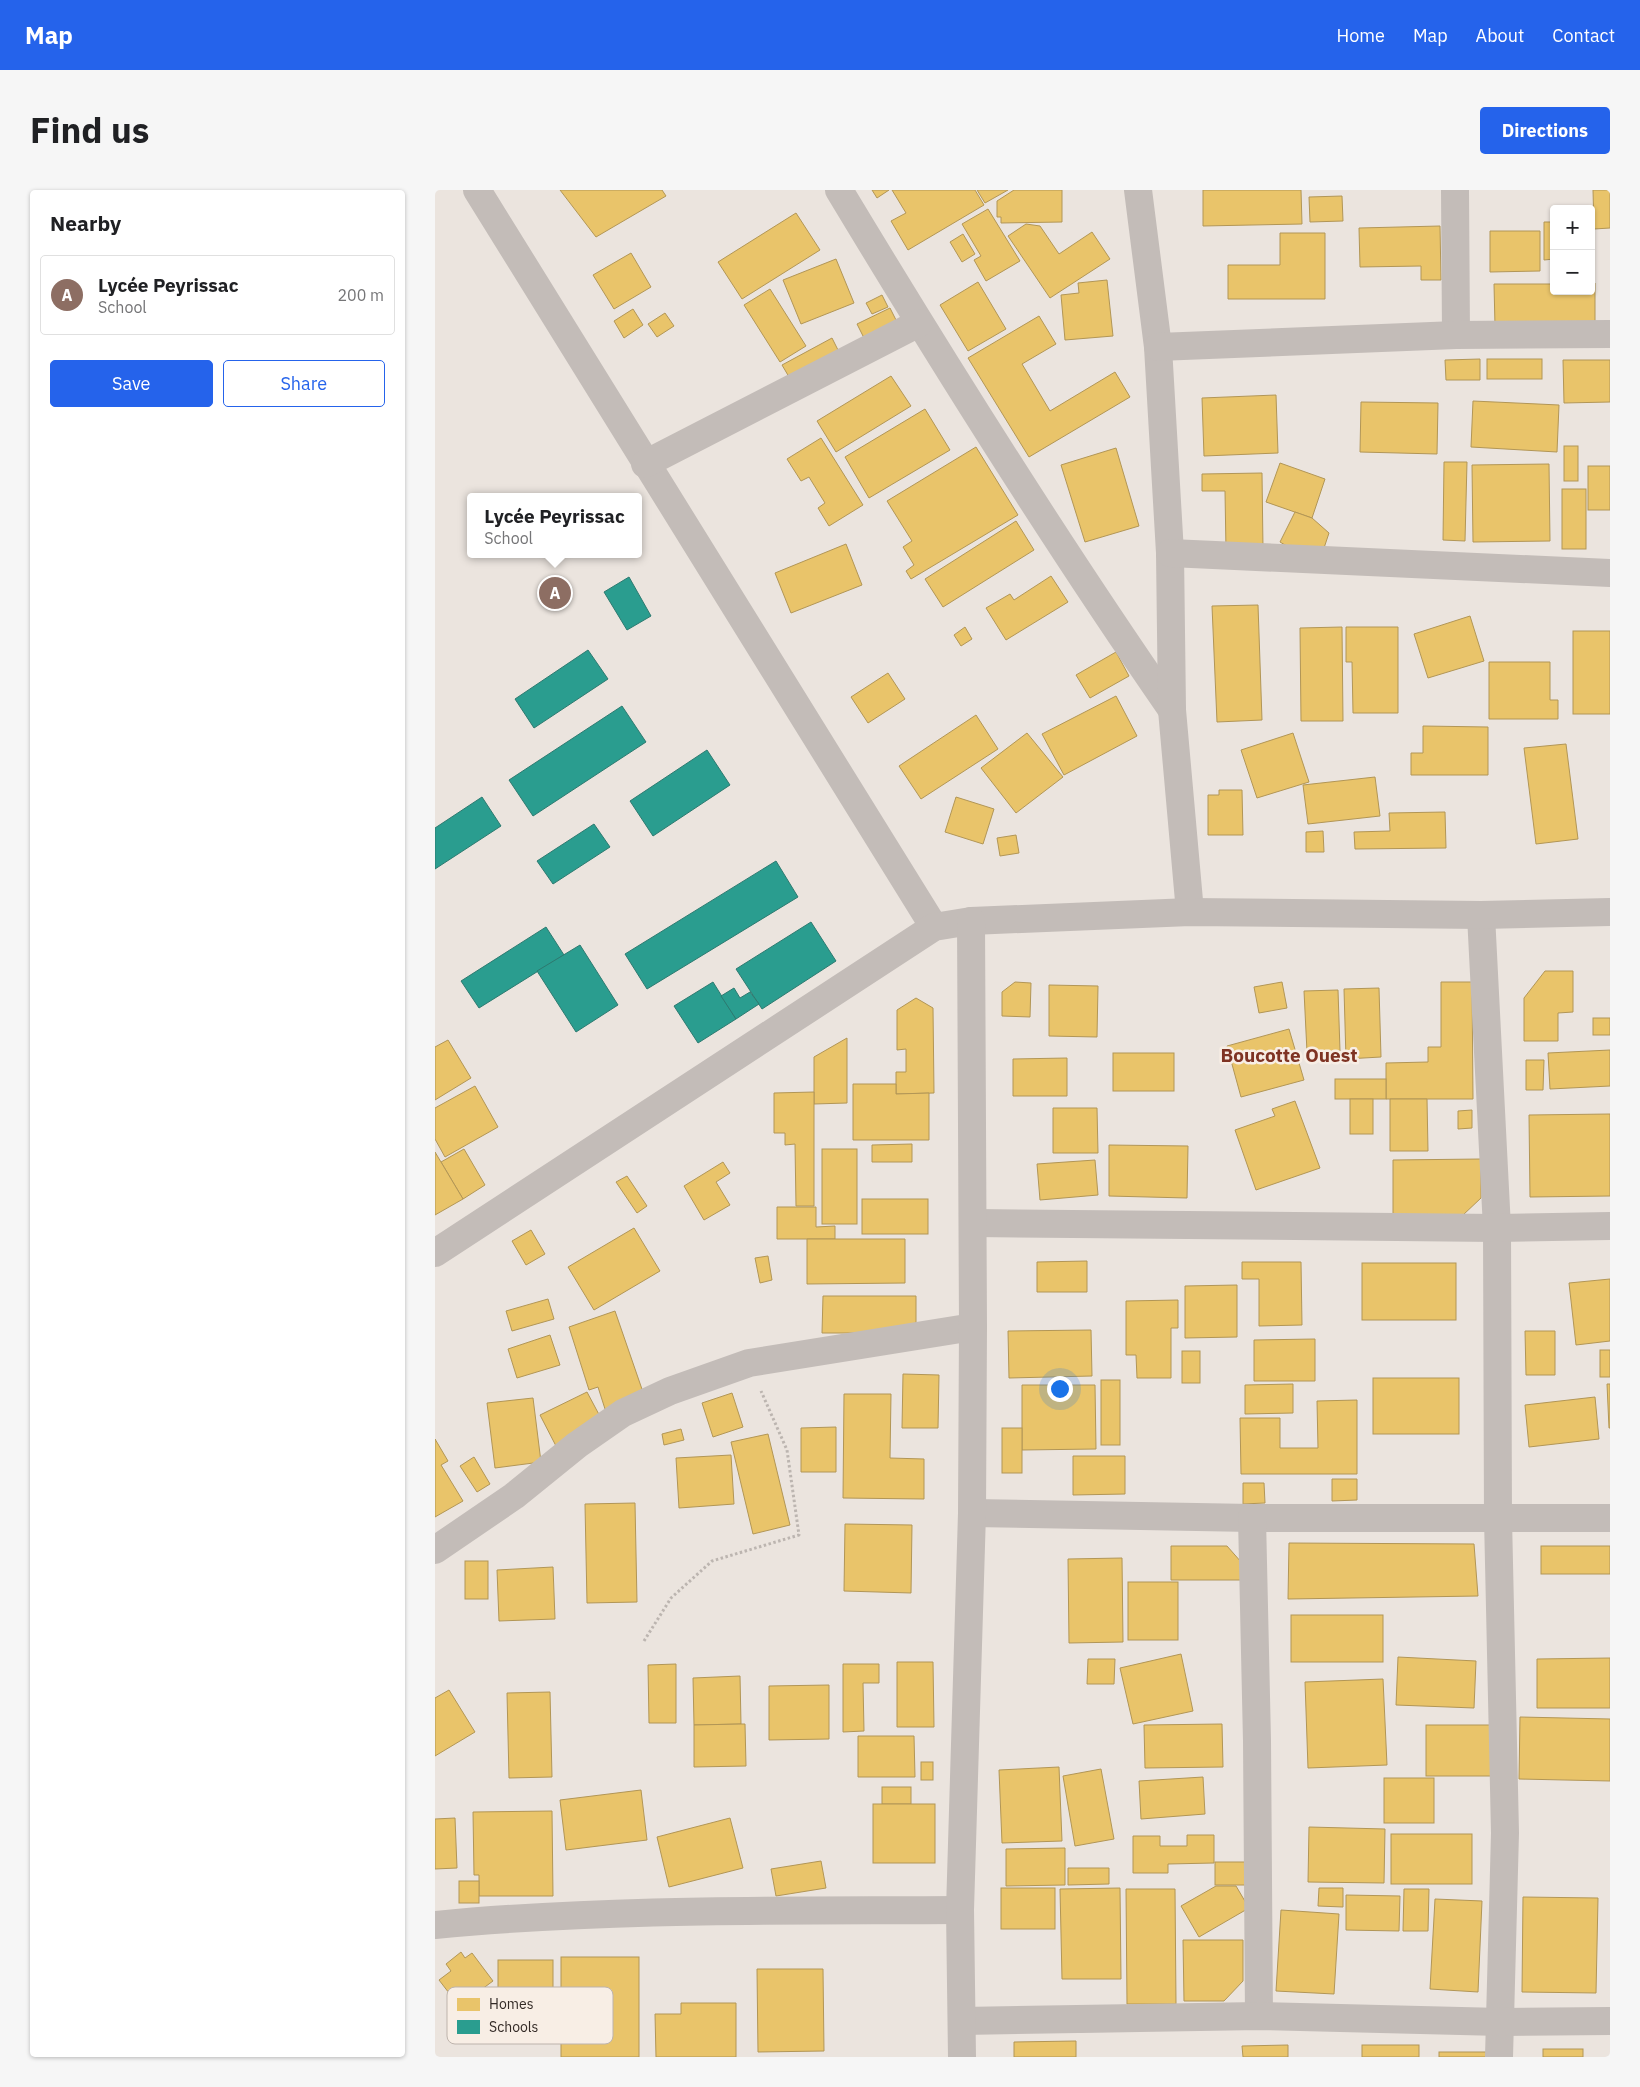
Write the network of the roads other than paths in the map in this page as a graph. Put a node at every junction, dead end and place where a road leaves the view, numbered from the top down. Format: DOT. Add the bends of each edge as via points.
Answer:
graph roads {
  1 [pos="477,190"];
  2 [pos="839,190"];
  3 [pos="1138,190"];
  4 [pos="1455,190"];
  5 [pos="919,322"];
  6 [pos="1610,334"];
  7 [pos="1456,335"];
  8 [pos="1158,347"];
  9 [pos="645,464"];
  10 [pos="1170,553"];
  11 [pos="1610,573"];
  12 [pos="1172,710"];
  13 [pos="1190,912"];
  14 [pos="1610,912"];
  15 [pos="1481,915"];
  16 [pos="971,921"];
  17 [pos="934,927"];
  18 [pos="974,1223"];
  19 [pos="1610,1226"];
  20 [pos="1497,1228"];
  21 [pos="435,1253"];
  22 [pos="973,1327"];
  23 [pos="972,1513"];
  24 [pos="1252,1518"];
  25 [pos="1499,1518"];
  26 [pos="1610,1518"];
  27 [pos="435,1550"];
  28 [pos="960,1910"];
  29 [pos="435,1925"];
  30 [pos="1259,2016"];
  31 [pos="1610,2020"];
  32 [pos="961,2021"];
  33 [pos="1501,2022"];
  34 [pos="962,2057"];
  35 [pos="1499,2057"];
  1 -- 9 [label="street"];
  2 -- 5 [label="street"];
  3 -- 8 [label="street"];
  4 -- 7 [label="street"];
  5 -- 9 [label="street"];
  5 -- 12 [label="street" via="1095,598"];
  6 -- 7 [label="street"];
  7 -- 8 [label="street"];
  8 -- 10 [label="street"];
  9 -- 17 [label="street"];
  10 -- 11 [label="street"];
  10 -- 12 [label="street"];
  12 -- 13 [label="street"];
  13 -- 15 [label="street"];
  13 -- 16 [label="street"];
  14 -- 15 [label="street"];
  15 -- 20 [label="street"];
  16 -- 17 [label="street"];
  16 -- 18 [label="street"];
  17 -- 21 [label="street"];
  18 -- 20 [label="street"];
  18 -- 22 [label="street"];
  19 -- 20 [label="street"];
  20 -- 25 [label="street"];
  22 -- 23 [label="street"];
  22 -- 27 [label="street" via="749,1363 670,1390 623,1413 514,1496"];
  23 -- 24 [label="street"];
  23 -- 28 [label="street"];
  24 -- 25 [label="street"];
  24 -- 30 [label="street"];
  25 -- 26 [label="street"];
  25 -- 33 [label="street" via="1505,1833"];
  28 -- 29 [label="street" via="663,1912"];
  28 -- 32 [label="street"];
  30 -- 32 [label="street"];
  30 -- 33 [label="street"];
  31 -- 33 [label="street"];
  32 -- 34 [label="street"];
  33 -- 35 [label="street"];
}
